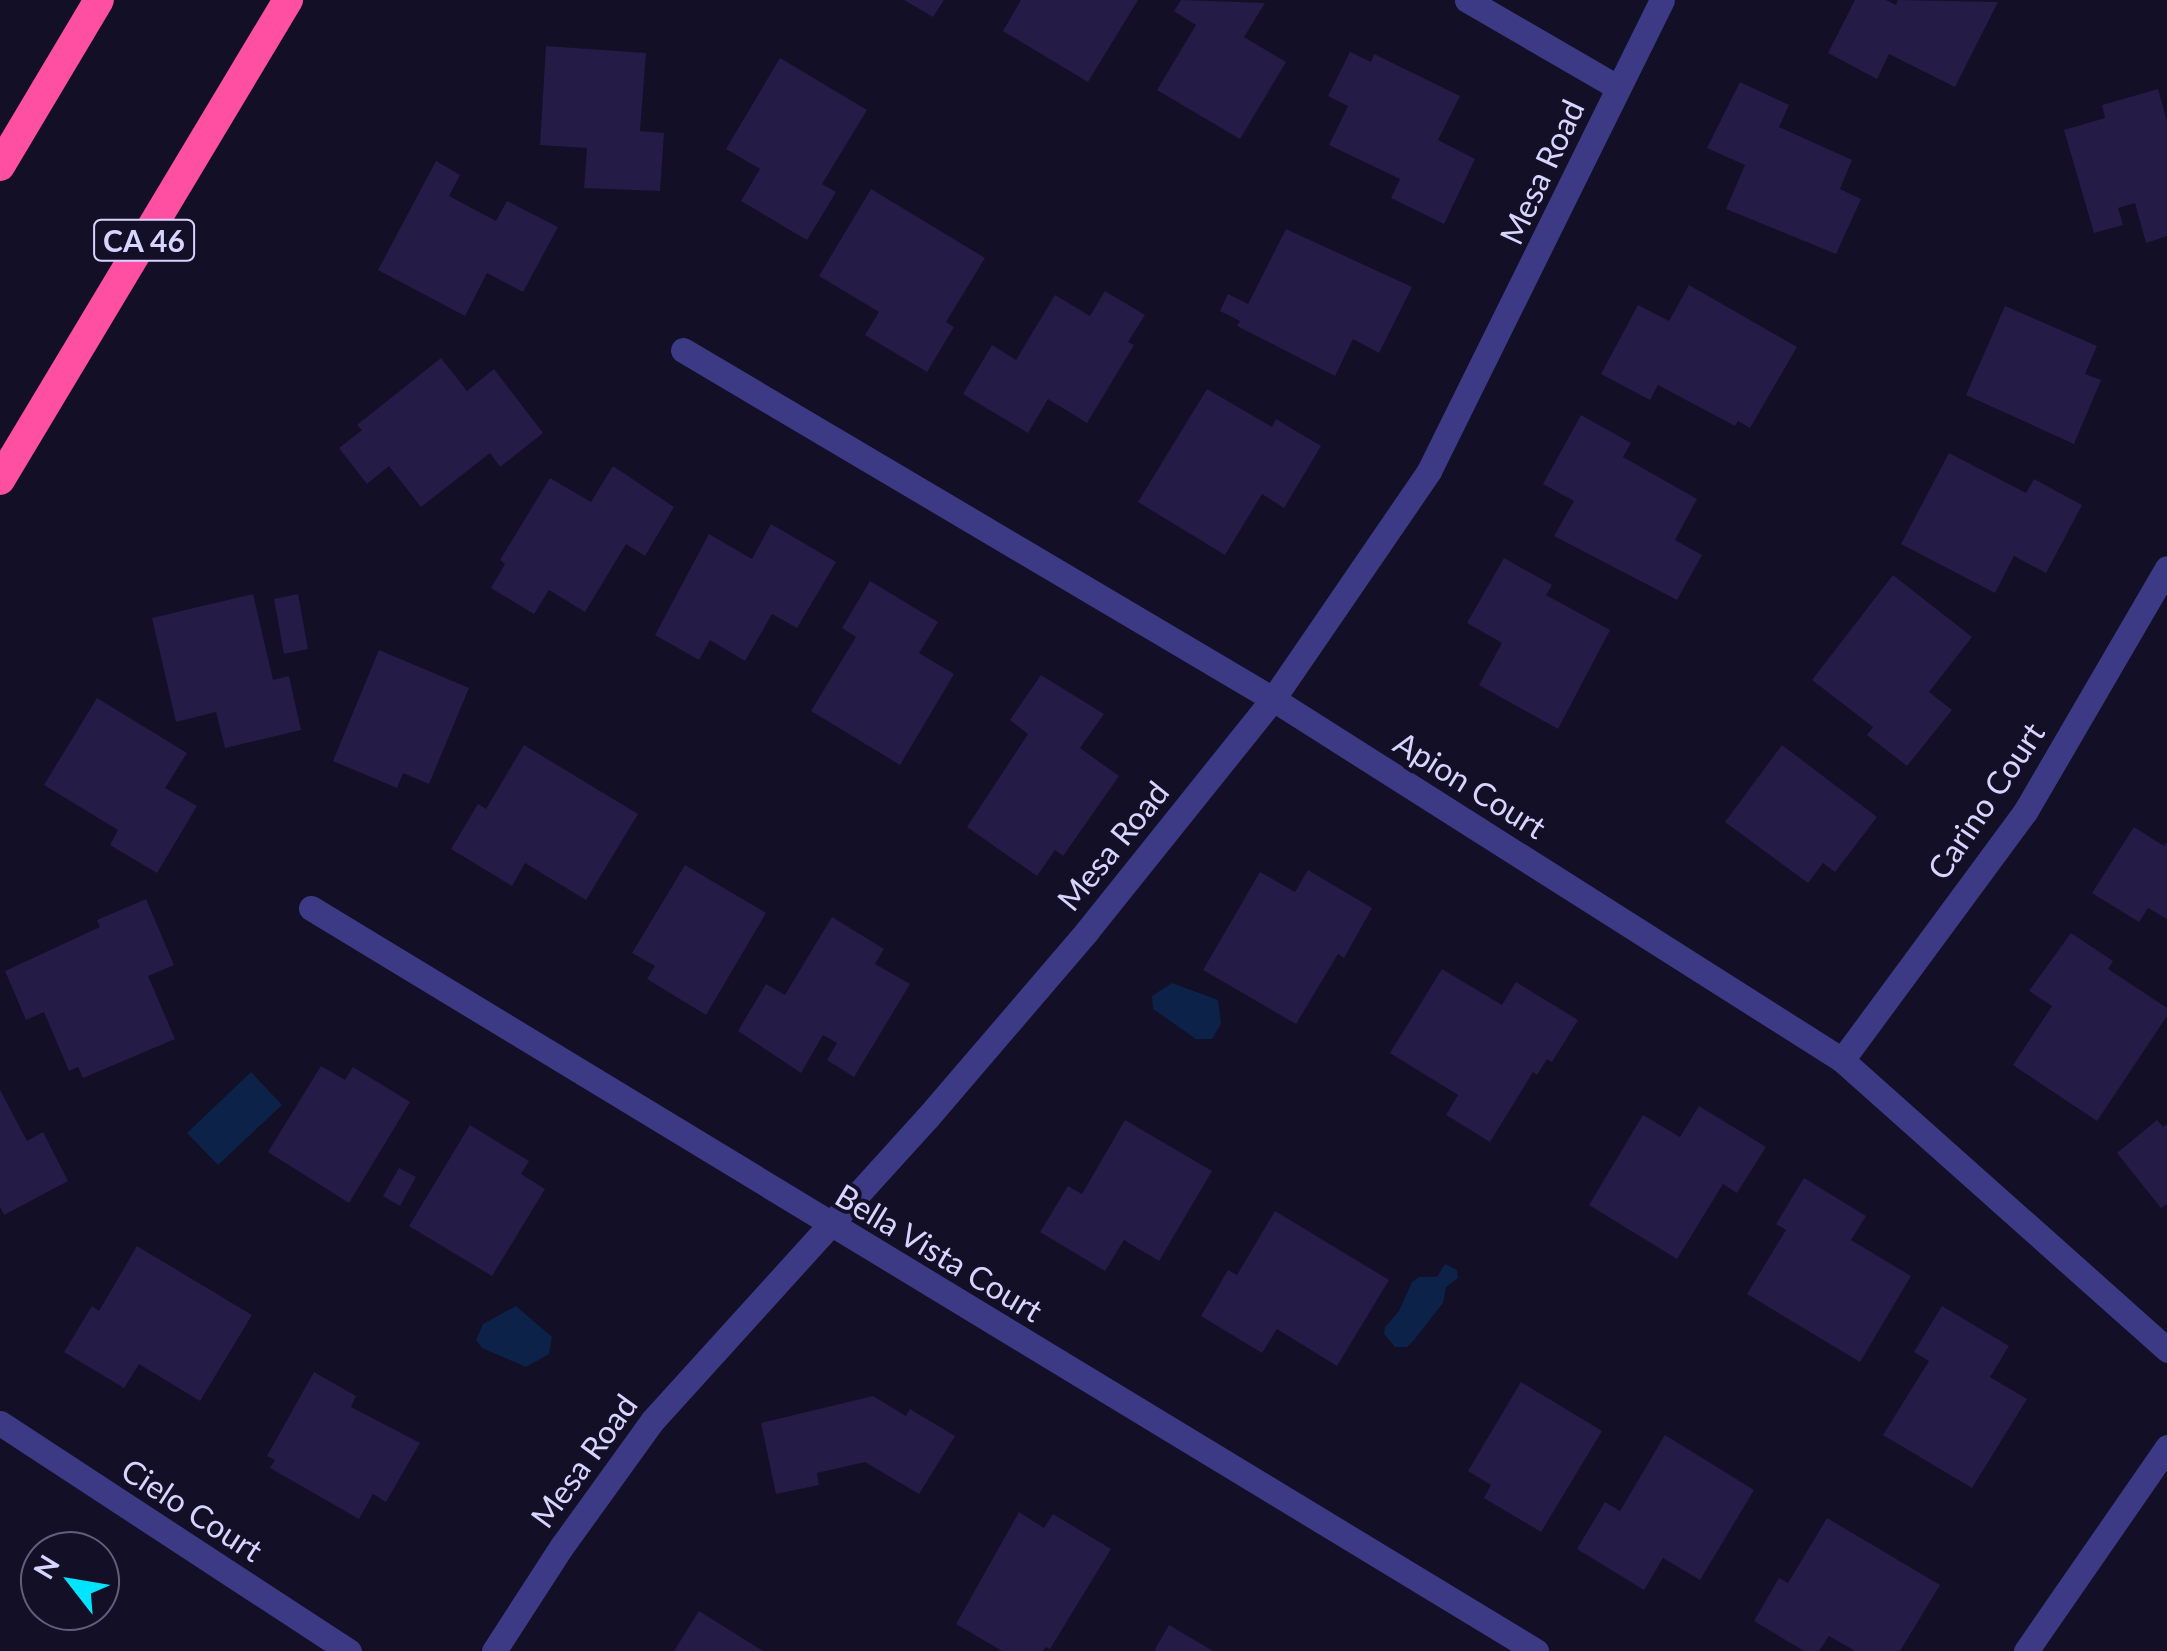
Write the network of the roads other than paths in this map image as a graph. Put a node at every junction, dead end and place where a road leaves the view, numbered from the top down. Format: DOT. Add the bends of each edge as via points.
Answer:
graph roads {
  1 [pos="99,0"];
  2 [pos="288,0"];
  3 [pos="1467,0"];
  4 [pos="1662,0"];
  5 [pos="1617,87"];
  6 [pos="0,166"];
  7 [pos="683,350"];
  8 [pos="0,480"];
  9 [pos="2167,568"];
  10 [pos="1273,699"];
  11 [pos="311,908"];
  12 [pos="1842,1060"];
  13 [pos="828,1224"];
  14 [pos="2167,1350"];
  15 [pos="0,1423"];
  16 [pos="2167,1446"];
  17 [pos="350,1651"];
  18 [pos="494,1651"];
  19 [pos="1536,1651"];
  20 [pos="2026,1651"];
  1 -- 6 [label="highway"];
  2 -- 8 [label="highway, CA 46"];
  3 -- 5 [label="street"];
  4 -- 5 [label="street, Mesa Road"];
  5 -- 10 [label="street, Mesa Road" via="1429,471"];
  7 -- 10 [label="street, Apion Court"];
  9 -- 12 [label="street, Carino Court" via="2025,812"];
  10 -- 12 [label="street, Apion Court"];
  10 -- 13 [label="street, Mesa Road" via="1087,931"];
  11 -- 13 [label="street, Bella Vista Court"];
  12 -- 14 [label="street, Apion Court"];
  13 -- 18 [label="street, Mesa Road" via="652,1420"];
  13 -- 19 [label="street, Bella Vista Court"];
  15 -- 17 [label="street, Cielo Court"];
  16 -- 20 [label="street"];
}
